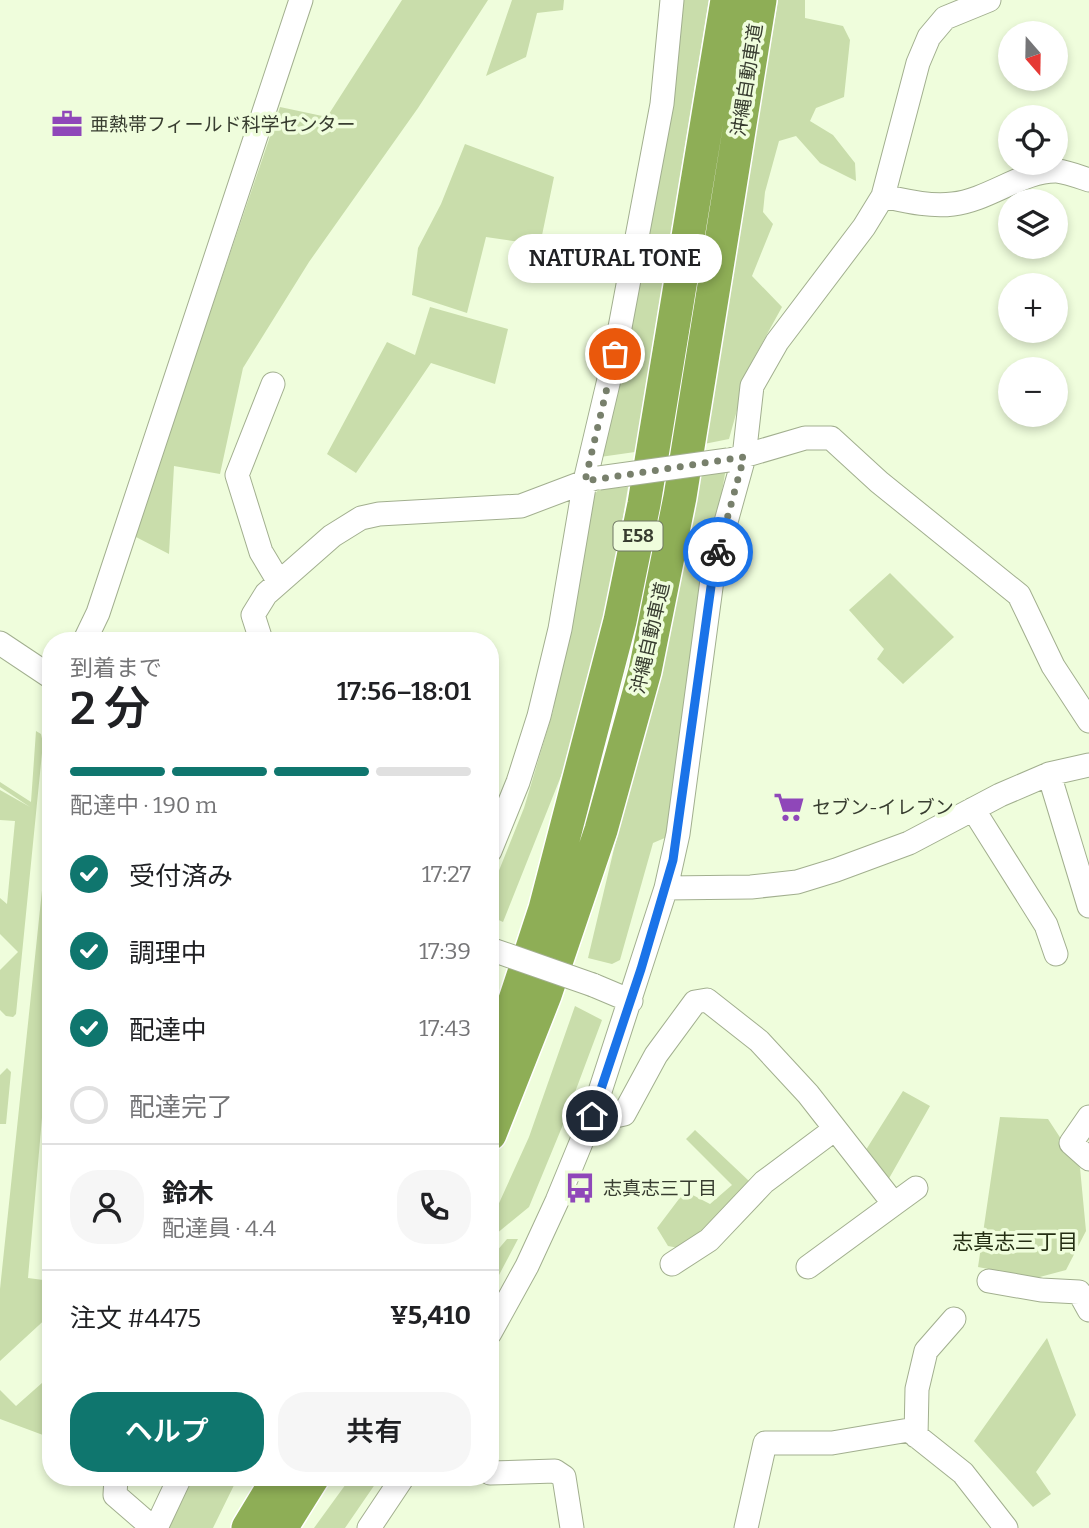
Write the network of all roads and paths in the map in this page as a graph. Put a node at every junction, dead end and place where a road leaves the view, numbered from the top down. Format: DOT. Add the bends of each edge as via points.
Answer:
graph roads {
  1 [pos="301,0"];
  2 [pos="671,0"];
  3 [pos="727,0"];
  4 [pos="760,0"];
  5 [pos="989,0"];
  6 [pos="1089,180"];
  7 [pos="883,195"];
  8 [pos="273,384"];
  9 [pos="736,459"];
  10 [pos="592,479"];
  11 [pos="279,582"];
  12 [pos="89,632"];
  13 [pos="258,632"];
  14 [pos="0,643"];
  15 [pos="42,671"];
  16 [pos="1089,721"];
  17 [pos="1089,765"];
  18 [pos="1049,774"];
  19 [pos="973,809"];
  20 [pos="499,830"];
  21 [pos="666,888"];
  22 [pos="1089,906"];
  23 [pos="499,952"];
  24 [pos="1056,954"];
  25 [pos="631,1001"];
  26 [pos="499,1037"];
  27 [pos="499,1112"];
  28 [pos="592,1116"];
  29 [pos="1089,1117"];
  30 [pos="835,1129"];
  31 [pos="1089,1159"];
  32 [pos="916,1188"];
  33 [pos="894,1204"];
  34 [pos="672,1264"];
  35 [pos="808,1267"];
  36 [pos="989,1281"];
  37 [pos="1089,1310"];
  38 [pos="499,1316"];
  39 [pos="954,1320"];
  40 [pos="916,1436"];
  41 [pos="499,1473"];
  42 [pos="116,1486"];
  43 [pos="176,1486"];
  44 [pos="274,1486"];
  45 [pos="307,1486"];
  46 [pos="397,1486"];
  47 [pos="372,1527"];
  48 [pos="155,1528"];
  49 [pos="248,1528"];
  50 [pos="281,1528"];
  51 [pos="572,1528"];
  52 [pos="746,1528"];
  53 [pos="1006,1528"];
  1 -- 12 [label="street"];
  2 -- 10 [label="street" via="662,104"];
  3 -- 26 [label="highway, 沖縄自動車道 / E58" via="645,504 620,621 545,909"];
  4 -- 27 [label="highway, 沖縄自動車道 / E58" via="680,497 645,671 601,830"];
  5 -- 7 [label="street" via="945,19 929,37"];
  6 -- 7 [label="street" via="1058,171 1033,175 988,196 953,204 912,203"];
  7 -- 9 [label="street" via="758,375"];
  8 -- 11 [label="street" via="237,475 261,552"];
  9 -- 10 [label="street, bridge"];
  9 -- 16 [label="street" via="806,438 831,438 1019,595 1054,666"];
  9 -- 21 [label="street" via="714,565 678,834"];
  10 -- 11 [label="street" via="521,506 361,518 332,536"];
  10 -- 20 [label="street" via="539,716"];
  11 -- 13 [label="street" via="253,615"];
  14 -- 15 [label="street"];
  17 -- 18 [label="street"];
  18 -- 19 [label="street"];
  18 -- 22 [label="street"];
  19 -- 21 [label="street" via="909,843 797,882"];
  19 -- 24 [label="street" via="1046,925"];
  21 -- 25 [label="street"];
  23 -- 25 [label="street, bridge"];
  25 -- 28 [label="street"];
  28 -- 30 [label="street" via="624,1114 656,1055 695,1002 707,1000 759,1041"];
  28 -- 38 [label="street" via="557,1201"];
  29 -- 31 [label="street" via="1071,1143"];
  30 -- 33 [label="street"];
  30 -- 34 [label="street" via="764,1182 709,1240"];
  32 -- 33 [label="street"];
  33 -- 35 [label="street"];
  36 -- 37 [label="street" via="1079,1292"];
  39 -- 40 [label="street" via="926,1351 917,1390"];
  40 -- 52 [label="street" via="909,1430 832,1443 765,1443"];
  40 -- 53 [label="street" via="963,1473"];
  41 -- 51 [label="street" via="555,1471 564,1477"];
  42 -- 48 [label="street" via="115,1495"];
  43 -- 48 [label="street"];
  44 -- 49 [label="highway"];
  45 -- 50 [label="highway"];
  46 -- 47 [label="street"];
}
